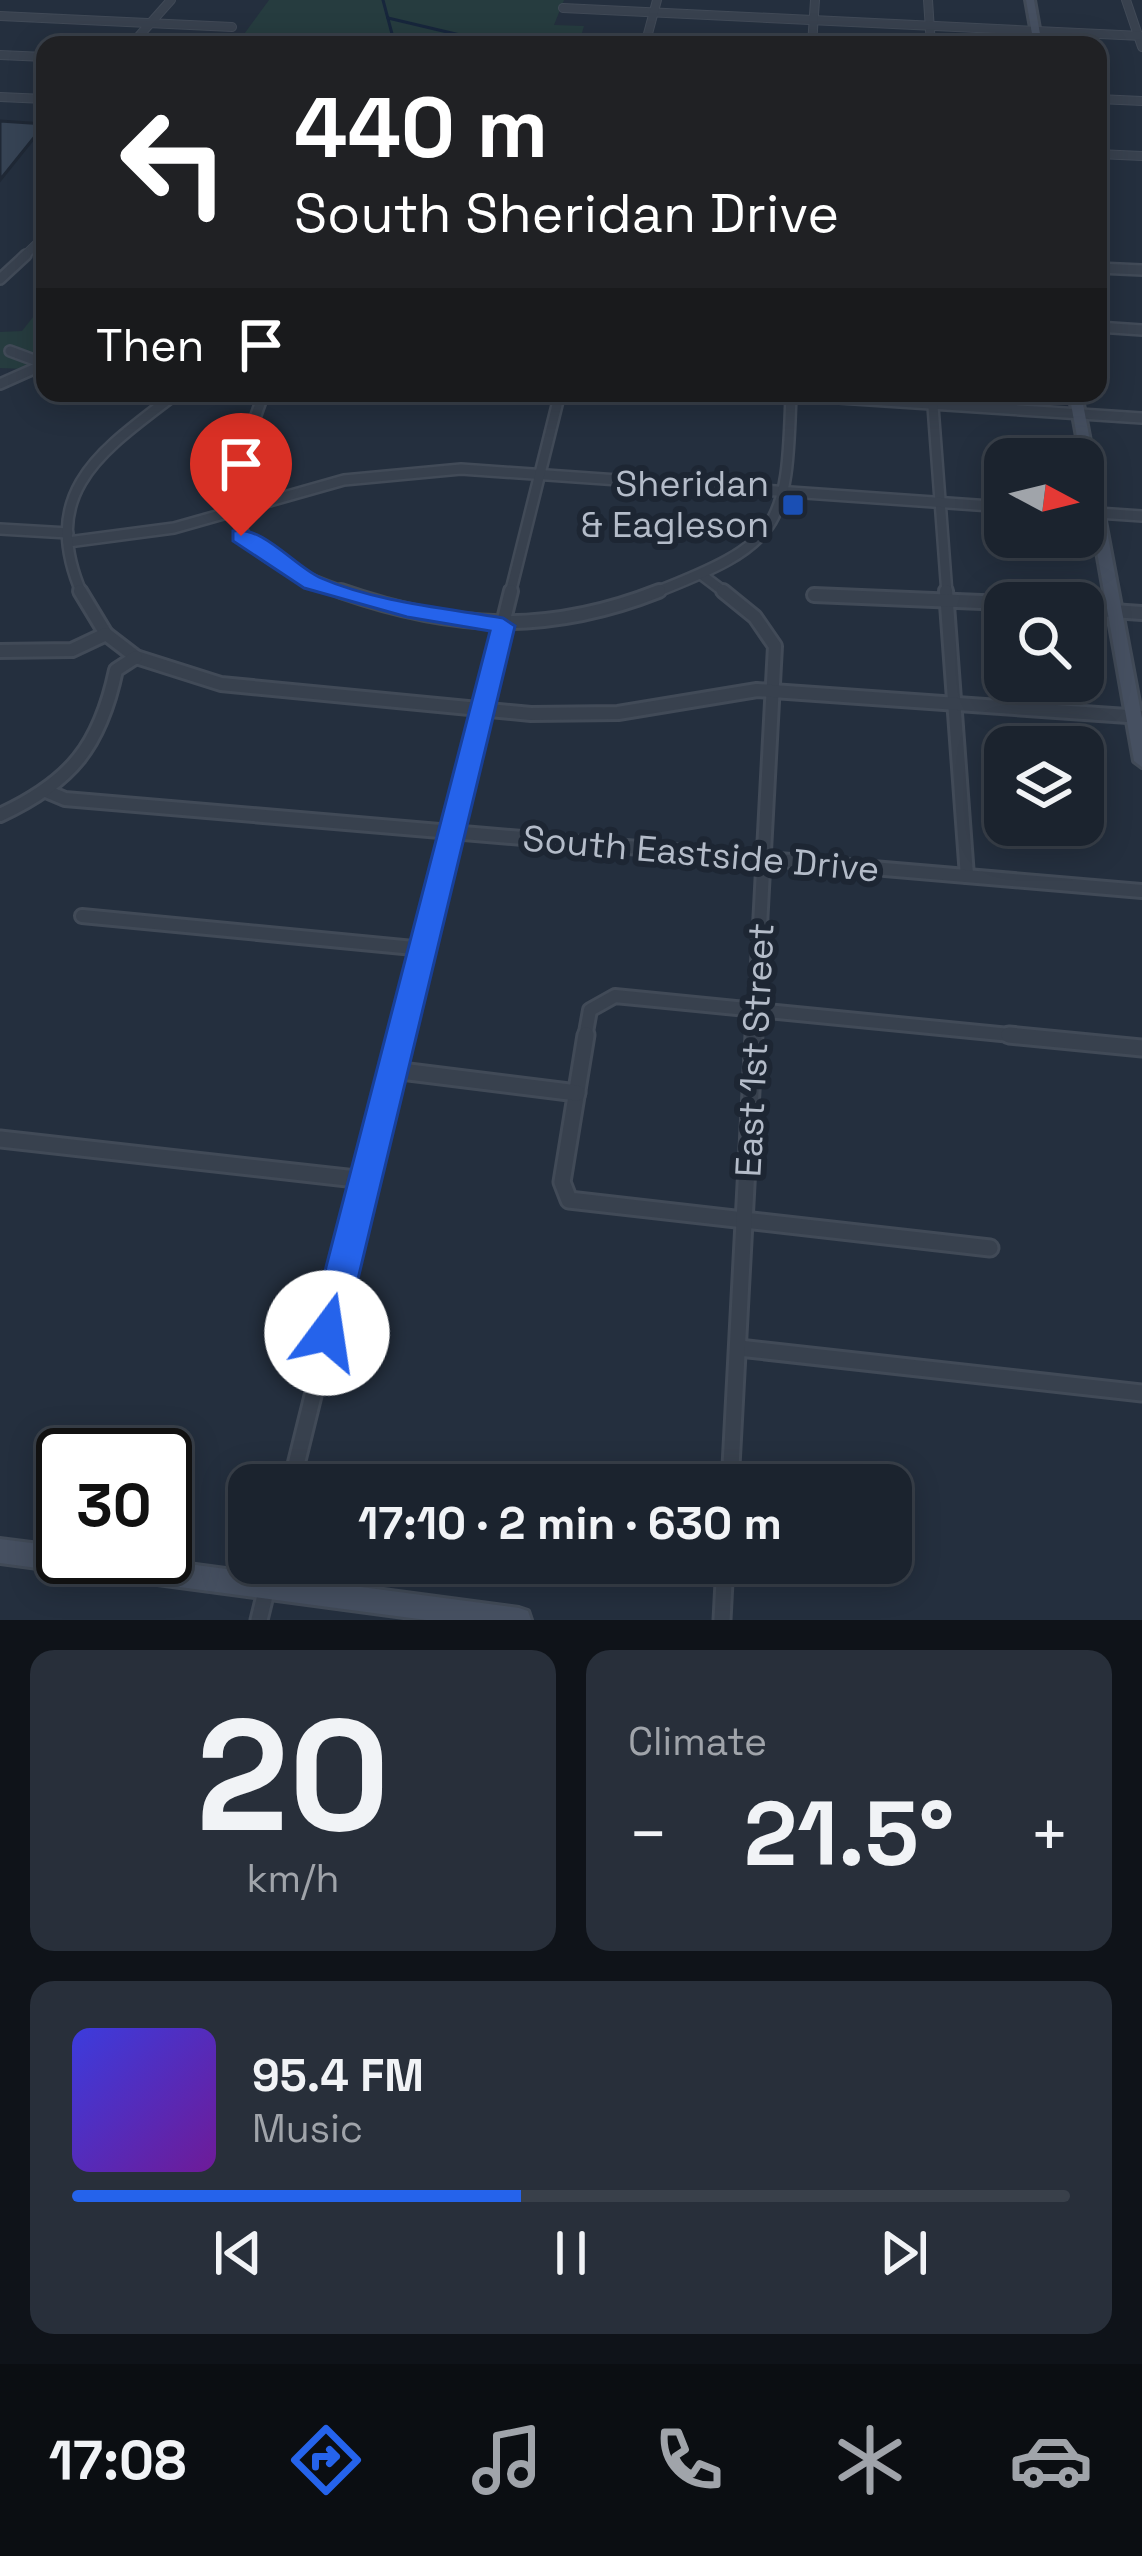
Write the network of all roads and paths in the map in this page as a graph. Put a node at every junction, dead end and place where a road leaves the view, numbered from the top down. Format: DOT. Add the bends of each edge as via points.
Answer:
graph roads {
  1 [pos="170,0"];
  2 [pos="657,0"];
  3 [pos="815,0"];
  4 [pos="928,0"];
  5 [pos="1030,0"];
  6 [pos="1126,0"];
  7 [pos="563,8"];
  8 [pos="654,12"];
  9 [pos="0,16"];
  10 [pos="814,20"];
  11 [pos="148,24"];
  12 [pos="930,25"];
  13 [pos="232,27"];
  14 [pos="1036,31"];
  15 [pos="1140,35"];
  16 [pos="138,36"];
  17 [pos="647,36"];
  18 [pos="813,36"];
  19 [pos="931,36"];
  20 [pos="1037,36"];
  21 [pos="1142,46"];
  22 [pos="0,55"];
  23 [pos="36,57"];
  24 [pos="0,97"];
  25 [pos="36,99"];
  26 [pos="1107,99"];
  27 [pos="1142,101"];
  28 [pos="1107,154"];
  29 [pos="1142,156"];
  30 [pos="36,246"];
  31 [pos="1107,268"];
  32 [pos="1142,270"];
  33 [pos="0,278"];
  34 [pos="1107,328"];
  35 [pos="1142,330"];
  36 [pos="10,351"];
  37 [pos="36,361"];
  38 [pos="36,368"];
  39 [pos="0,383"];
  40 [pos="166,402"];
  41 [pos="262,402"];
  42 [pos="558,402"];
  43 [pos="791,402"];
  44 [pos="932,402"];
  45 [pos="961,402"];
  46 [pos="1077,402"];
  47 [pos="1079,414"];
  48 [pos="1142,418"];
  49 [pos="1082,438"];
  50 [pos="541,472"];
  51 [pos="786,490"];
  52 [pos="938,502"];
  53 [pos="984,505"];
  54 [pos="234,510"];
  55 [pos="1104,514"];
  56 [pos="1142,517"];
  57 [pos="0,529"];
  58 [pos="68,537"];
  59 [pos="1100,558"];
  60 [pos="702,575"];
  61 [pos="814,595"];
  62 [pos="944,599"];
  63 [pos="984,602"];
  64 [pos="1104,610"];
  65 [pos="1112,611"];
  66 [pos="1142,613"];
  67 [pos="503,626"];
  68 [pos="106,634"];
  69 [pos="0,651"];
  70 [pos="136,657"];
  71 [pos="774,691"];
  72 [pos="952,703"];
  73 [pos="483,706"];
  74 [pos="1138,717"];
  75 [pos="1142,761"];
  76 [pos="46,791"];
  77 [pos="0,815"];
  78 [pos="452,834"];
  79 [pos="766,859"];
  80 [pos="967,876"];
  81 [pos="1142,891"];
  82 [pos="82,916"];
  83 [pos="424,949"];
  84 [pos="757,1014"];
  85 [pos="1142,1048"];
  86 [pos="392,1070"];
  87 [pos="577,1093"];
  88 [pos="0,1139"];
  89 [pos="365,1180"];
  90 [pos="746,1223"];
  91 [pos="991,1248"];
  92 [pos="739,1348"];
  93 [pos="1142,1393"];
  94 [pos="296,1464"];
  95 [pos="731,1464"];
  96 [pos="0,1550"];
  97 [pos="228,1571"];
  98 [pos="268,1584"];
  99 [pos="320,1584"];
  100 [pos="724,1584"];
  101 [pos="259,1620"];
  102 [pos="519,1620"];
  103 [pos="722,1620"];
  1 -- 11 [label="street"];
  2 -- 8 [label="street"];
  3 -- 10 [label="street"];
  4 -- 12 [label="street"];
  5 -- 14 [label="street"];
  6 -- 15 [label="street"];
  7 -- 8 [label="street"];
  8 -- 10 [label="street"];
  8 -- 17 [label="street"];
  9 -- 11 [label="street"];
  10 -- 12 [label="street"];
  10 -- 18 [label="street"];
  11 -- 13 [label="street"];
  11 -- 16 [label="street"];
  12 -- 14 [label="street"];
  12 -- 19 [label="street"];
  14 -- 15 [label="street"];
  14 -- 20 [label="street"];
  15 -- 21 [label="street"];
  22 -- 23 [label="street"];
  24 -- 25 [label="street"];
  26 -- 27 [label="street"];
  28 -- 29 [label="street"];
  30 -- 33 [label="street"];
  31 -- 32 [label="street"];
  34 -- 35 [label="street"];
  36 -- 37 [label="street"];
  38 -- 39 [label="street"];
  40 -- 58 [label="street" via="88,469"];
  41 -- 54 [label="street"];
  42 -- 50 [label="street"];
  43 -- 51 [label="street"];
  44 -- 52 [label="street"];
  45 -- 47 [label="street"];
  46 -- 47 [label="street"];
  47 -- 48 [label="street"];
  47 -- 49 [label="street"];
  50 -- 51 [label="street"];
  50 -- 54 [label="street" via="395,473"];
  50 -- 67 [label="street"];
  51 -- 52 [label="street"];
  51 -- 60 [label="street" via="767,530"];
  52 -- 53 [label="street"];
  52 -- 62 [label="street"];
  54 -- 58 [label="street" via="174,528"];
  54 -- 67 [label="street" via="246,542 304,580"];
  55 -- 56 [label="street"];
  57 -- 58 [label="street"];
  58 -- 68 [label="street" via="79,594"];
  59 -- 65 [label="street"];
  60 -- 67 [label="street" via="630,602"];
  60 -- 71 [label="street, East 1st Street" via="770,631"];
  61 -- 62 [label="street"];
  62 -- 63 [label="street"];
  62 -- 72 [label="street"];
  64 -- 65 [label="street"];
  65 -- 66 [label="street"];
  65 -- 74 [label="street"];
  67 -- 73 [label="street"];
  68 -- 69 [label="street" via="72,650"];
  68 -- 70 [label="street"];
  70 -- 73 [label="street" via="221,684"];
  70 -- 76 [label="street" via="116,670 99,731"];
  71 -- 72 [label="street"];
  71 -- 73 [label="street" via="598,715"];
  71 -- 79 [label="street, East 1st Street"];
  72 -- 74 [label="street"];
  72 -- 80 [label="street"];
  73 -- 78 [label="street"];
  74 -- 75 [label="street"];
  76 -- 77 [label="street"];
  76 -- 78 [label="street, South Eastside Drive" via="64,799"];
  78 -- 79 [label="street, South Eastside Drive"];
  78 -- 83 [label="street"];
  79 -- 80 [label="street, South Eastside Drive"];
  79 -- 84 [label="street, East 1st Street"];
  80 -- 81 [label="street, South Eastside Drive"];
  82 -- 83 [label="street"];
  83 -- 86 [label="street"];
  84 -- 85 [label="street"];
  84 -- 87 [label="street" via="608,998 586,1017"];
  84 -- 90 [label="street, East 1st Street"];
  86 -- 87 [label="street"];
  86 -- 89 [label="street"];
  87 -- 90 [label="street" via="562,1182 569,1200"];
  88 -- 89 [label="street"];
  89 -- 94 [label="street"];
  90 -- 91 [label="street"];
  90 -- 92 [label="street, East 1st Street"];
  92 -- 93 [label="street"];
  92 -- 95 [label="street, East 1st Street"];
  96 -- 97 [label="street"];
  98 -- 101 [label="street"];
  99 -- 102 [label="street"];
  100 -- 103 [label="street"];
}
